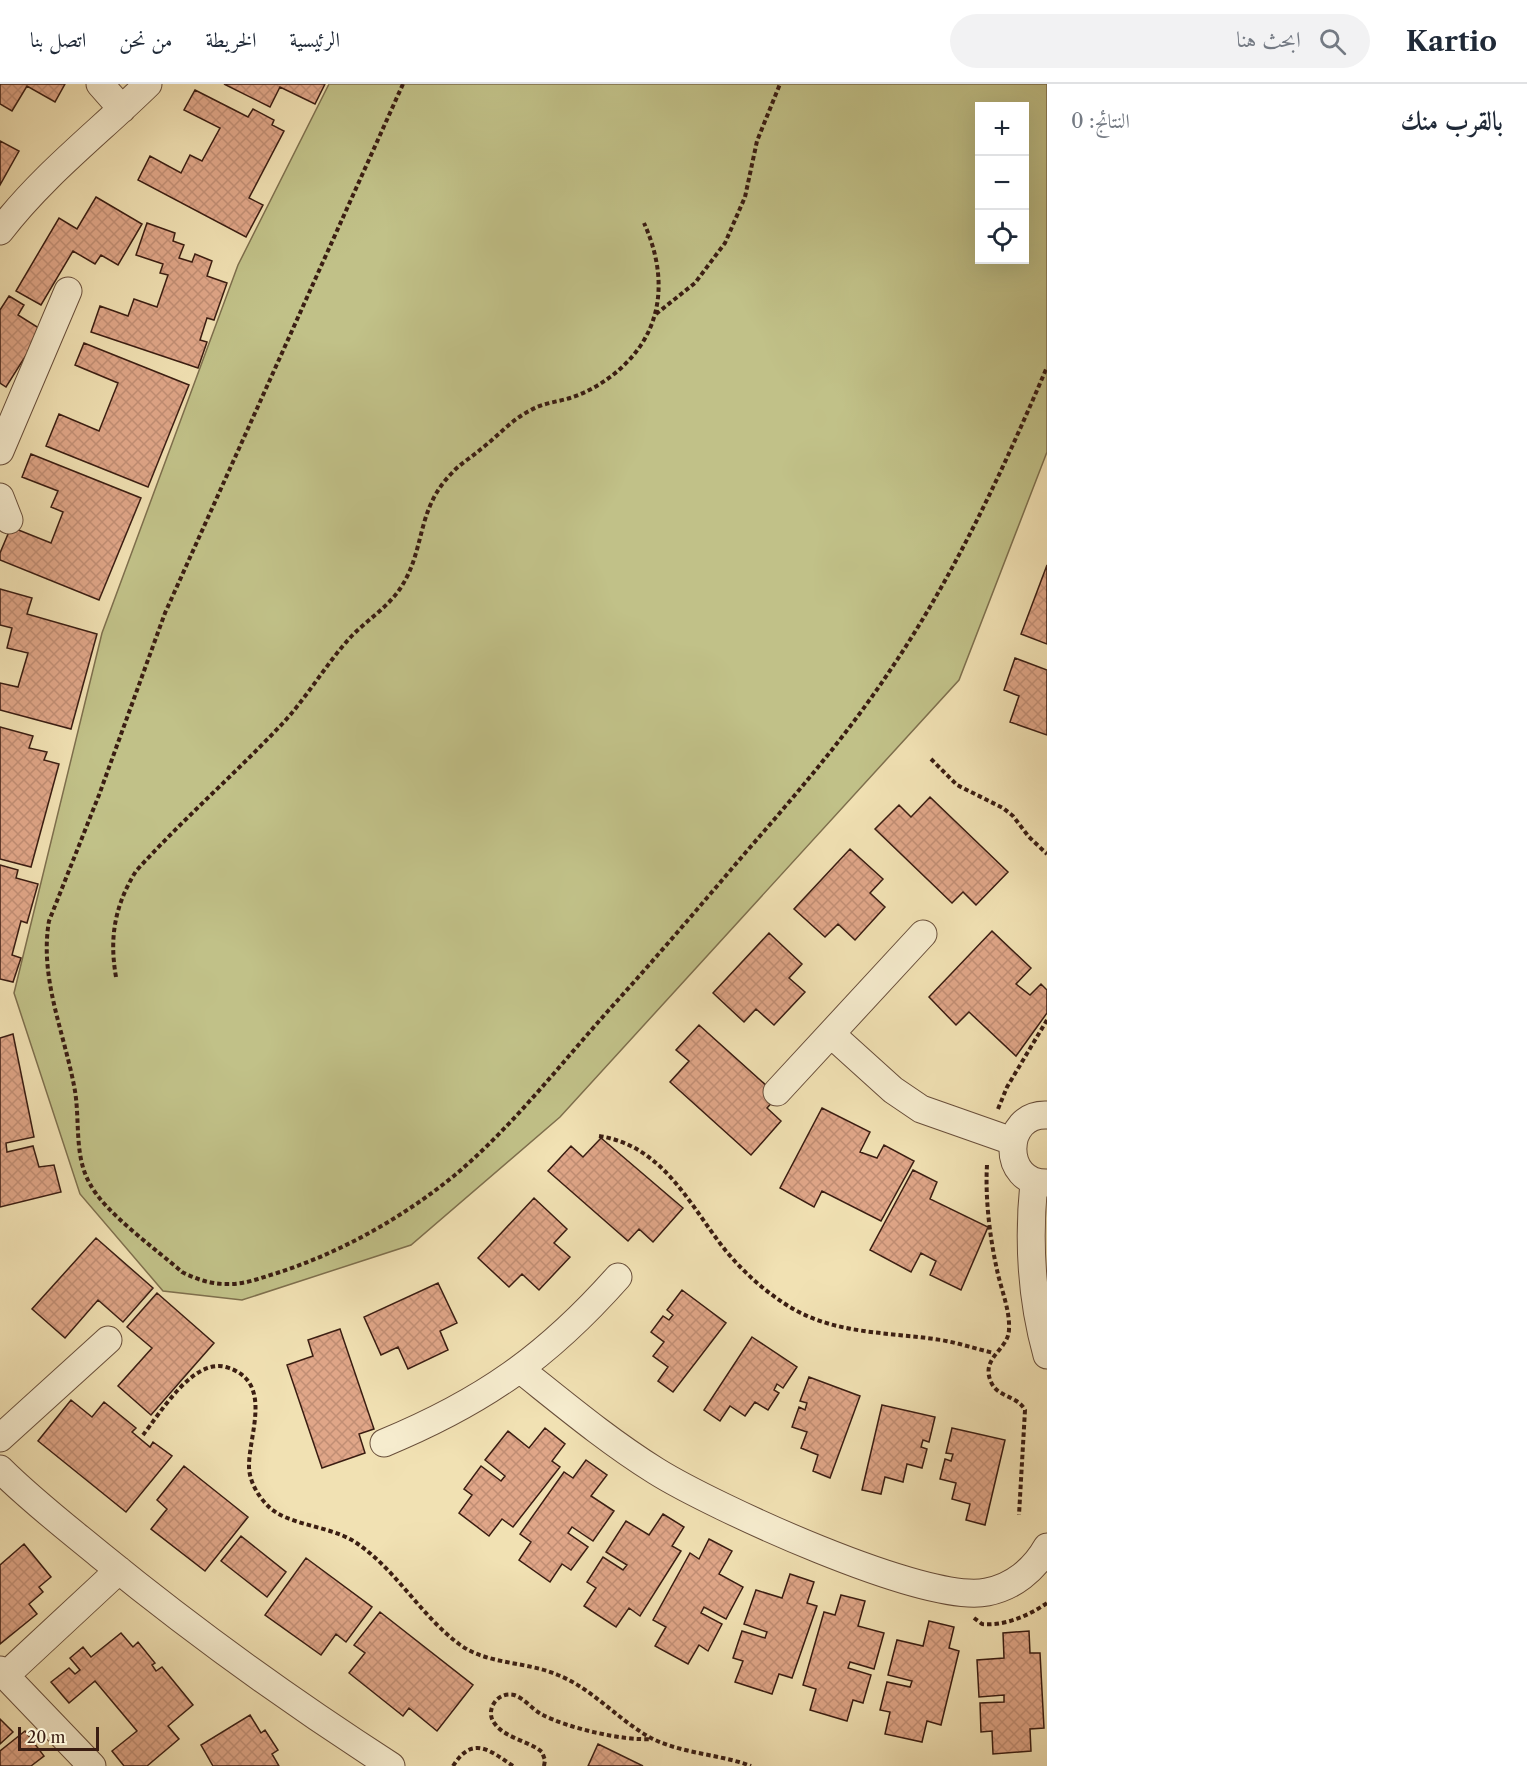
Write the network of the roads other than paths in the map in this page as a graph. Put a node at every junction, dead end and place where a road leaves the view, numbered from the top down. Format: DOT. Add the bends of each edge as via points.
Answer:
graph roads {
  1 [pos="100,84"];
  2 [pos="148,84"];
  3 [pos="122,109"];
  4 [pos="0,231"];
  5 [pos="68,291"];
  6 [pos="0,451"];
  7 [pos="923,934"];
  8 [pos="831,1034"];
  9 [pos="777,1092"];
  10 [pos="1047,1115"];
  11 [pos="1012,1141"];
  12 [pos="1041,1182"];
  13 [pos="618,1277"];
  14 [pos="108,1340"];
  15 [pos="1047,1355"];
  16 [pos="521,1370"];
  17 [pos="0,1438"];
  18 [pos="384,1443"];
  19 [pos="0,1469"];
  20 [pos="1047,1547"];
  21 [pos="119,1570"];
  22 [pos="3,1672"];
  23 [pos="85,1764"];
  24 [pos="391,1766"];
  1 -- 3 [label="street"];
  2 -- 3 [label="street"];
  3 -- 4 [label="street" via="50,174"];
  5 -- 6 [label="street"];
  7 -- 8 [label="street"];
  8 -- 9 [label="street"];
  8 -- 11 [label="street" via="893,1090 921,1109"];
  10 -- 11 [label="street" via="1023,1123"];
  11 -- 12 [label="street" via="1013,1161 1025,1177"];
  12 -- 15 [label="street" via="1030,1224 1032,1278"];
  13 -- 16 [label="street" via="588,1310"];
  14 -- 17 [label="street"];
  16 -- 18 [label="street" via="469,1404"];
  16 -- 20 [label="street" via="617,1445 673,1481 724,1507 870,1568 933,1586 986,1592 1024,1575"];
  19 -- 21 [label="street"];
  21 -- 22 [label="street"];
  21 -- 24 [label="street" via="274,1688"];
  22 -- 23 [label="street"];
}
